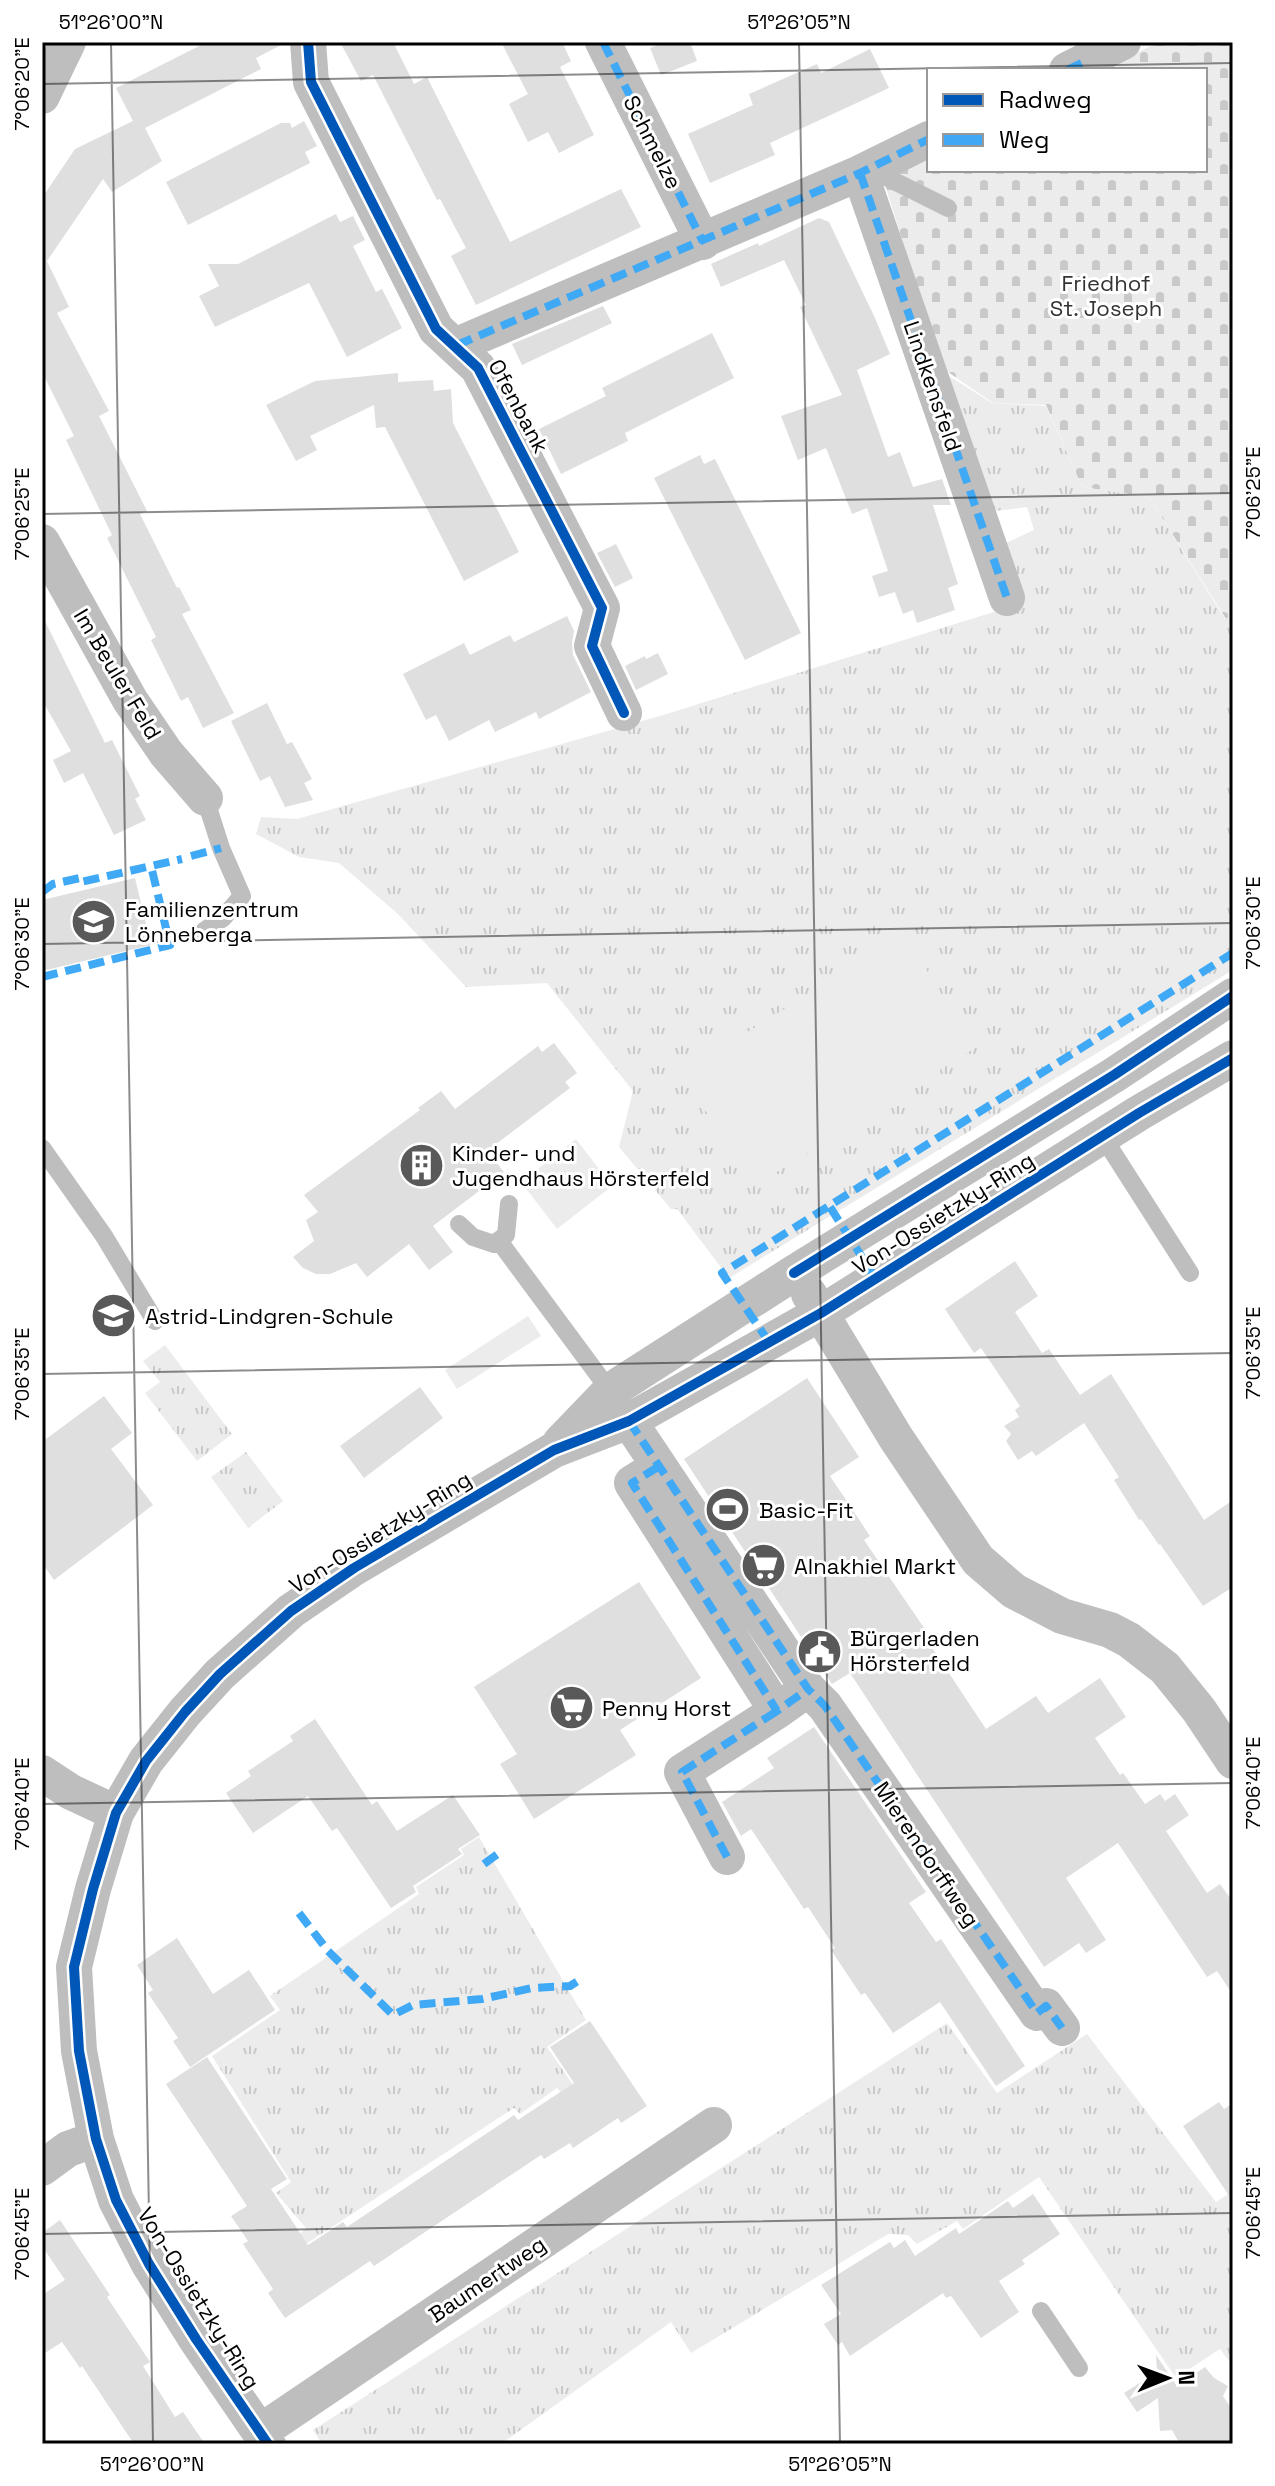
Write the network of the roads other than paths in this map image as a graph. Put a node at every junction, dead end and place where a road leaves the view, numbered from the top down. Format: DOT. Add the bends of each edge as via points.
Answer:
graph roads {
  1 [pos="68,42"];
  2 [pos="308,42"];
  3 [pos="603,42"];
  4 [pos="1123,42"];
  5 [pos="1071,68"];
  6 [pos="42,96"];
  7 [pos="927,140"];
  8 [pos="866,170"];
  9 [pos="948,208"];
  10 [pos="703,242"];
  11 [pos="457,345"];
  12 [pos="42,542"];
  13 [pos="1007,598"];
  14 [pos="624,713"];
  15 [pos="205,798"];
  16 [pos="204,931"];
  17 [pos="1233,996"];
  18 [pos="1233,1058"];
  19 [pos="1103,1137"];
  20 [pos="42,1148"];
  21 [pos="509,1204"];
  22 [pos="459,1224"];
  23 [pos="499,1241"];
  24 [pos="794,1273"];
  25 [pos="1190,1273"];
  26 [pos="821,1313"];
  27 [pos="155,1321"];
  28 [pos="610,1391"];
  29 [pos="629,1421"];
  30 [pos="554,1450"];
  31 [pos="658,1467"];
  32 [pos="808,1689"];
  33 [pos="777,1711"];
  34 [pos="1233,1761"];
  35 [pos="42,1773"];
  36 [pos="116,1813"];
  37 [pos="727,1857"];
  38 [pos="1058,2017"];
  39 [pos="714,2125"];
  40 [pos="96,2139"];
  41 [pos="42,2168"];
  42 [pos="1041,2311"];
  43 [pos="1079,2368"];
  44 [pos="264,2438"];
  1 -- 6 [label="street"];
  2 -- 11 [label="street, Ofenbank" via="311,82 436,329"];
  3 -- 10 [label="street, Schmelze"];
  4 -- 5 [label="street"];
  7 -- 8 [label="street"];
  8 -- 9 [label="lane"];
  8 -- 10 [label="street"];
  8 -- 13 [label="street, Lindkensfeld"];
  10 -- 11 [label="street"];
  11 -- 14 [label="street, Ofenbank" via="478,368 602,608 592,646"];
  12 -- 15 [label="street, Im Beuler Feld" via="130,700"];
  15 -- 16 [label="lane" via="242,896"];
  17 -- 24 [label="street, Von-Ossietzky-Ring"];
  18 -- 19 [label="street, Von-Ossietzky-Ring"];
  19 -- 25 [label="lane"];
  19 -- 26 [label="street, Von-Ossietzky-Ring"];
  20 -- 27 [label="lane"];
  21 -- 23 [label="lane" via="506,1235"];
  22 -- 23 [label="lane" via="473,1237"];
  23 -- 28 [label="lane"];
  24 -- 26 [label="street"];
  24 -- 28 [label="street, Von-Ossietzky-Ring"];
  26 -- 29 [label="street, Von-Ossietzky-Ring"];
  26 -- 34 [label="street" via="978,1560 1014,1591 1062,1616 1110,1630 1165,1668"];
  28 -- 30 [label="street, Von-Ossietzky-Ring"];
  29 -- 30 [label="street, Von-Ossietzky-Ring"];
  29 -- 31 [label="street, Mierendorffweg"];
  30 -- 36 [label="street, Von-Ossietzky-Ring" via="291,1611 185,1712 146,1761"];
  31 -- 32 [label="street, Mierendorffweg"];
  31 -- 33 [label="street" via="632,1483"];
  32 -- 33 [label="street"];
  32 -- 38 [label="street, Mierendorffweg" via="825,1706 1037,2013"];
  33 -- 37 [label="street" via="682,1772"];
  35 -- 36 [label="street"];
  36 -- 40 [label="street, Von-Ossietzky-Ring" via="74,1967 79,2051"];
  39 -- 44 [label="street, Baumertweg"];
  40 -- 41 [label="street" via="68,2149"];
  40 -- 44 [label="street, Von-Ossietzky-Ring" via="116,2200 149,2264"];
  42 -- 43 [label="lane"];
}
